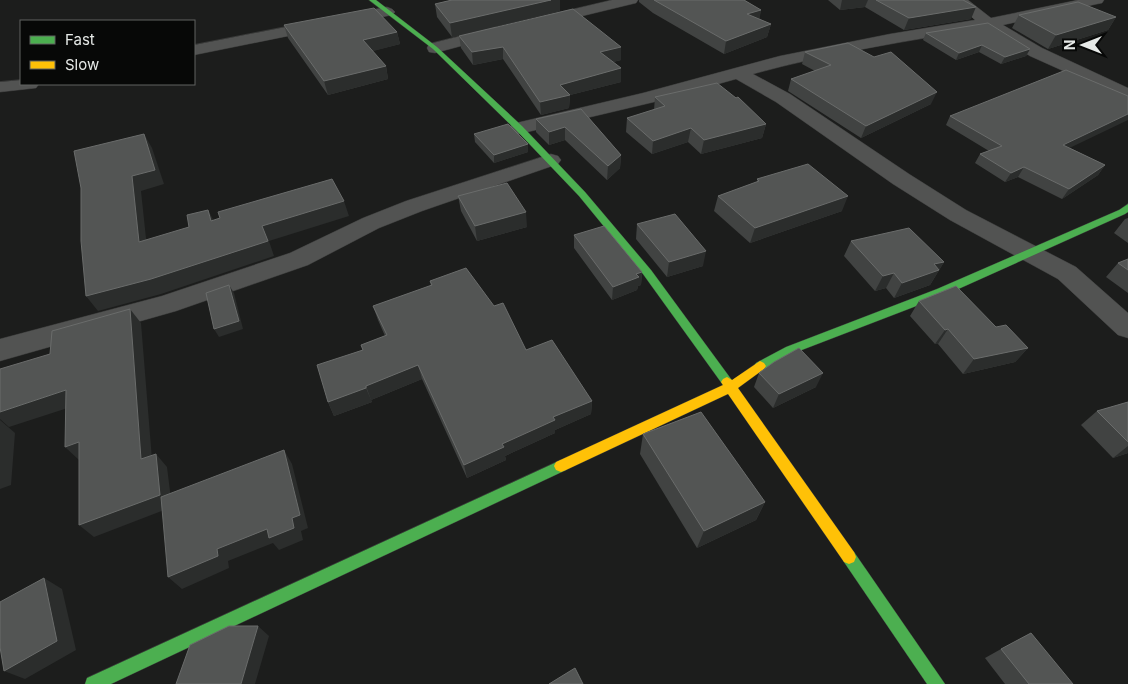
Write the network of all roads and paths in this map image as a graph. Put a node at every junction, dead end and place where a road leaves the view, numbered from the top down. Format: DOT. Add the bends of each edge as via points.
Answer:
graph roads {
  1 [pos="372,0"];
  2 [pos="631,0"];
  3 [pos="959,0"];
  4 [pos="1097,0"];
  5 [pos="387,12"];
  6 [pos="988,23"];
  7 [pos="435,48"];
  8 [pos="195,50"];
  9 [pos="737,72"];
  10 [pos="20,85"];
  11 [pos="0,87"];
  12 [pos="1128,95"];
  13 [pos="519,128"];
  14 [pos="551,160"];
  15 [pos="1128,207"];
  16 [pos="1031,254"];
  17 [pos="1128,328"];
  18 [pos="0,350"];
  19 [pos="731,388"];
  20 [pos="93,684"];
  21 [pos="938,684"];
  1 -- 5 [label="street"];
  2 -- 7 [label="street"];
  3 -- 6 [label="street"];
  4 -- 6 [label="street"];
  5 -- 7 [label="street"];
  5 -- 8 [label="street"];
  6 -- 9 [label="street" via="890,39"];
  6 -- 12 [label="street" via="1036,52"];
  7 -- 13 [label="street"];
  9 -- 13 [label="street" via="646,98"];
  9 -- 16 [label="street" via="783,98 958,215"];
  10 -- 11 [label="street"];
  13 -- 14 [label="street"];
  14 -- 18 [label="street" via="414,206 282,265 167,304"];
  14 -- 19 [label="street" via="647,272"];
  15 -- 16 [label="street"];
  16 -- 17 [label="street" via="1067,273"];
  16 -- 19 [label="street" via="790,350 757,367"];
  19 -- 20 [label="street"];
  19 -- 21 [label="street"];
}
